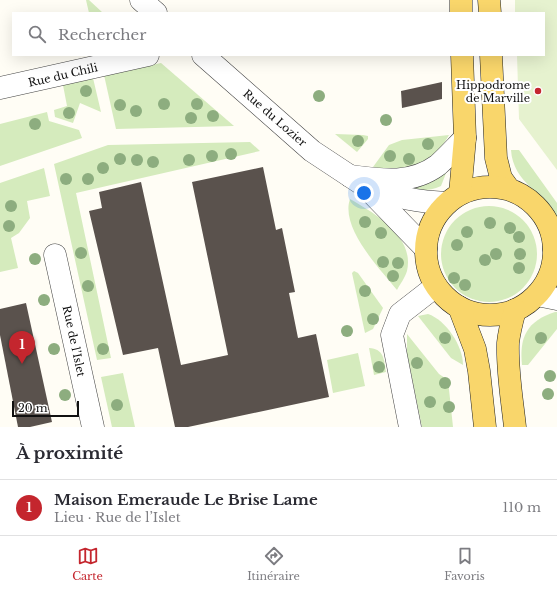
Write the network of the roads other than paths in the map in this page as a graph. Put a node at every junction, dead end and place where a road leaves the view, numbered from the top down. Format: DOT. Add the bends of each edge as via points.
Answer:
graph roads {
  1 [pos="141,0"];
  2 [pos="461,0"];
  3 [pos="489,0"];
  4 [pos="155,12"];
  5 [pos="461,12"];
  6 [pos="490,12"];
  7 [pos="144,56"];
  8 [pos="204,56"];
  9 [pos="462,56"];
  10 [pos="491,56"];
  11 [pos="0,88"];
  12 [pos="464,138"];
  13 [pos="357,181"];
  14 [pos="509,189"];
  15 [pos="454,198"];
  16 [pos="426,249"];
  17 [pos="556,250"];
  18 [pos="55,255"];
  19 [pos="436,286"];
  20 [pos="547,297"];
  21 [pos="459,307"];
  22 [pos="515,310"];
  23 [pos="92,427"];
  24 [pos="410,427"];
  25 [pos="485,427"];
  26 [pos="515,427"];
  1 -- 4 [label="street"];
  2 -- 5 [label="main road"];
  3 -- 6 [label="main road"];
  7 -- 11 [label="street, Rue du Chili"];
  8 -- 13 [label="street, Rue du Lozier" via="312,151"];
  9 -- 12 [label="main road"];
  10 -- 14 [label="main road" via="496,158 501,178"];
  12 -- 13 [label="street, Rue du Lozier" via="438,165 418,176 400,180"];
  12 -- 15 [label="main road"];
  13 -- 15 [label="street, Rue du Lozier" via="392,196 410,200"];
  13 -- 16 [label="street, Rue du Lozier"];
  14 -- 15 [label="main road" via="484,187 472,189"];
  14 -- 17 [label="main road" via="527,198 541,212 551,230"];
  15 -- 16 [label="main road" via="438,214 430,227"];
  16 -- 19 [label="main road" via="428,267"];
  17 -- 20 [label="main road" via="548,279"];
  18 -- 23 [label="street, Rue de l’Islet"];
  19 -- 21 [label="main road"];
  19 -- 24 [label="street" via="400,314 392,335"];
  20 -- 22 [label="main road"];
  21 -- 22 [label="main road" via="481,314"];
  21 -- 25 [label="main road" via="479,371"];
  22 -- 26 [label="main road" via="508,343"];
}
